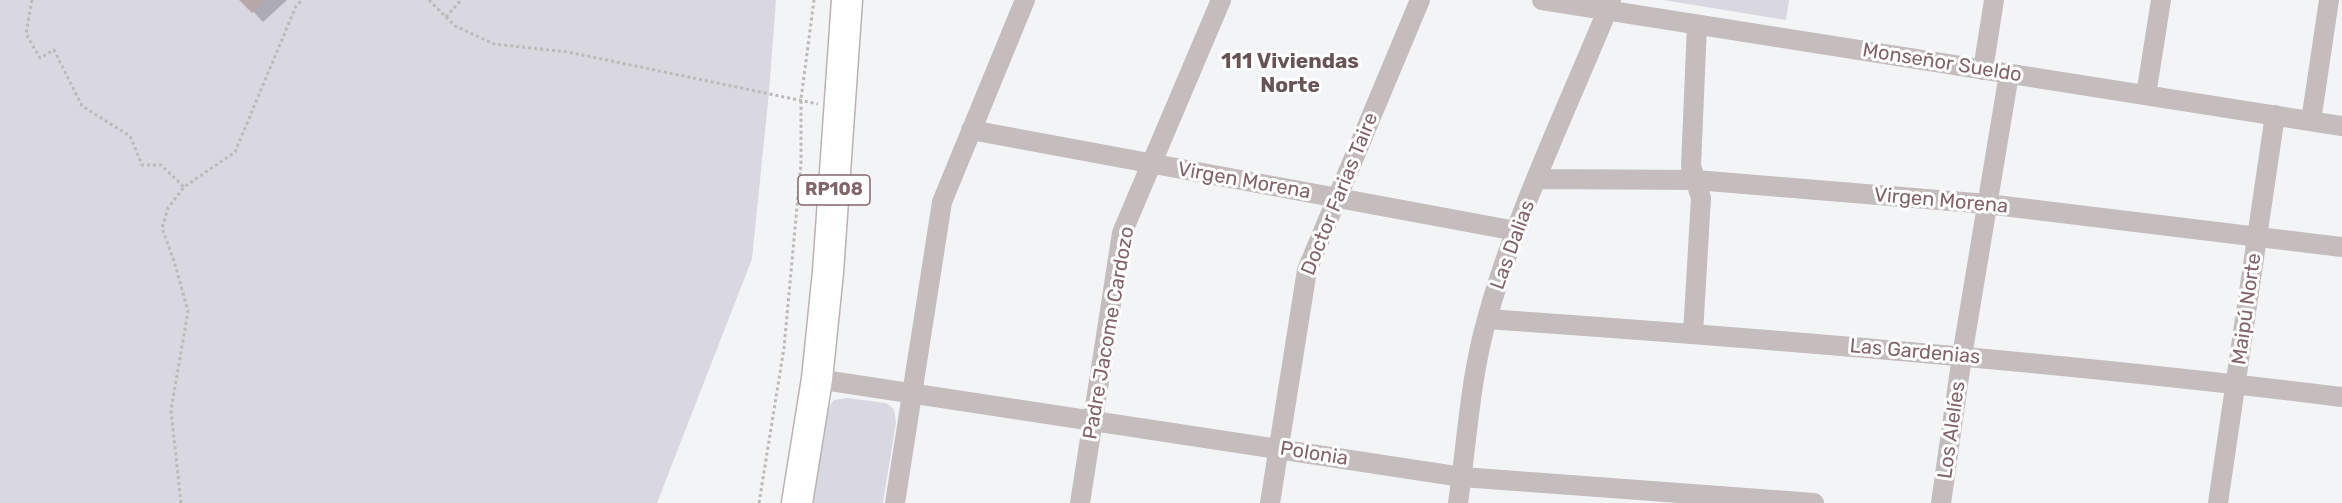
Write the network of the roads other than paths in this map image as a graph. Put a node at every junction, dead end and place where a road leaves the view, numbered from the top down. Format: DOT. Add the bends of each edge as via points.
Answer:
graph roads {
  1 [pos="847,0"];
  2 [pos="1025,0"];
  3 [pos="1221,0"];
  4 [pos="1420,0"];
  5 [pos="1542,0"];
  6 [pos="1994,0"];
  7 [pos="2161,0"];
  8 [pos="2329,0"];
  9 [pos="1609,6"];
  10 [pos="1697,25"];
  11 [pos="1983,70"];
  12 [pos="2009,74"];
  13 [pos="2146,95"];
  14 [pos="2275,116"];
  15 [pos="2311,121"];
  16 [pos="2342,126"];
  17 [pos="971,130"];
  18 [pos="1151,164"];
  19 [pos="1537,179"];
  20 [pos="1696,180"];
  21 [pos="1337,198"];
  22 [pos="1987,204"];
  23 [pos="1516,231"];
  24 [pos="2258,236"];
  25 [pos="2342,247"];
  26 [pos="1487,319"];
  27 [pos="1693,333"];
  28 [pos="1962,356"];
  29 [pos="817,379"];
  30 [pos="2236,384"];
  31 [pos="912,393"];
  32 [pos="2342,397"];
  33 [pos="1093,421"];
  34 [pos="1278,449"];
  35 [pos="1462,477"];
  36 [pos="797,503"];
  37 [pos="895,503"];
  38 [pos="1080,503"];
  39 [pos="1269,503"];
  40 [pos="1458,503"];
  41 [pos="1814,503"];
  42 [pos="1941,503"];
  43 [pos="2218,503"];
  1 -- 29 [label="main road, RP108"];
  2 -- 17 [label="street"];
  3 -- 18 [label="street, Padre Jacome Cardozo"];
  4 -- 21 [label="street, Doctor Farias Taire"];
  5 -- 9 [label="street, Monseñor Sueldo"];
  6 -- 11 [label="street"];
  7 -- 13 [label="street"];
  8 -- 15 [label="street"];
  9 -- 10 [label="street, Monseñor Sueldo"];
  9 -- 19 [label="street, Las Dalias"];
  10 -- 11 [label="street, Monseñor Sueldo"];
  10 -- 20 [label="street" via="1691,166"];
  11 -- 12 [label="street, Monseñor Sueldo"];
  12 -- 13 [label="street, Monseñor Sueldo"];
  12 -- 22 [label="street, Los Alelíes"];
  13 -- 14 [label="street, Monseñor Sueldo"];
  14 -- 15 [label="street, Monseñor Sueldo"];
  14 -- 24 [label="street, Maipú Norte"];
  15 -- 16 [label="street, Monseñor Sueldo"];
  17 -- 18 [label="street, Virgen Morena"];
  17 -- 31 [label="street" via="942,202"];
  18 -- 21 [label="street, Virgen Morena"];
  18 -- 33 [label="street, Padre Jacome Cardozo" via="1122,233"];
  19 -- 20 [label="street, Virgen Morena"];
  19 -- 23 [label="street, Las Dalias"];
  20 -- 22 [label="street, Virgen Morena"];
  20 -- 27 [label="street" via="1701,198"];
  21 -- 23 [label="street, Virgen Morena"];
  21 -- 34 [label="street, Doctor Farias Taire" via="1306,270"];
  22 -- 24 [label="street, Virgen Morena"];
  22 -- 28 [label="street, Los Alelíes"];
  23 -- 26 [label="street, Las Dalias"];
  24 -- 25 [label="street, Virgen Morena"];
  24 -- 30 [label="street, Maipú Norte"];
  26 -- 27 [label="street, Las Gardenias"];
  26 -- 35 [label="street, Las Dalias"];
  27 -- 28 [label="street, Las Gardenias"];
  28 -- 30 [label="street, Las Gardenias"];
  28 -- 42 [label="street, Los Alelíes"];
  29 -- 31 [label="street, Polonia"];
  29 -- 36 [label="main road, RP108"];
  30 -- 32 [label="street, Las Gardenias"];
  30 -- 43 [label="street, Maipú Norte"];
  31 -- 33 [label="street, Polonia"];
  31 -- 37 [label="street"];
  33 -- 34 [label="street, Polonia"];
  33 -- 38 [label="street, Padre Jacome Cardozo"];
  34 -- 35 [label="street, Polonia"];
  34 -- 39 [label="street, Doctor Farias Taire"];
  35 -- 40 [label="street, Las Dalias"];
  35 -- 41 [label="street, Polonia"];
}
